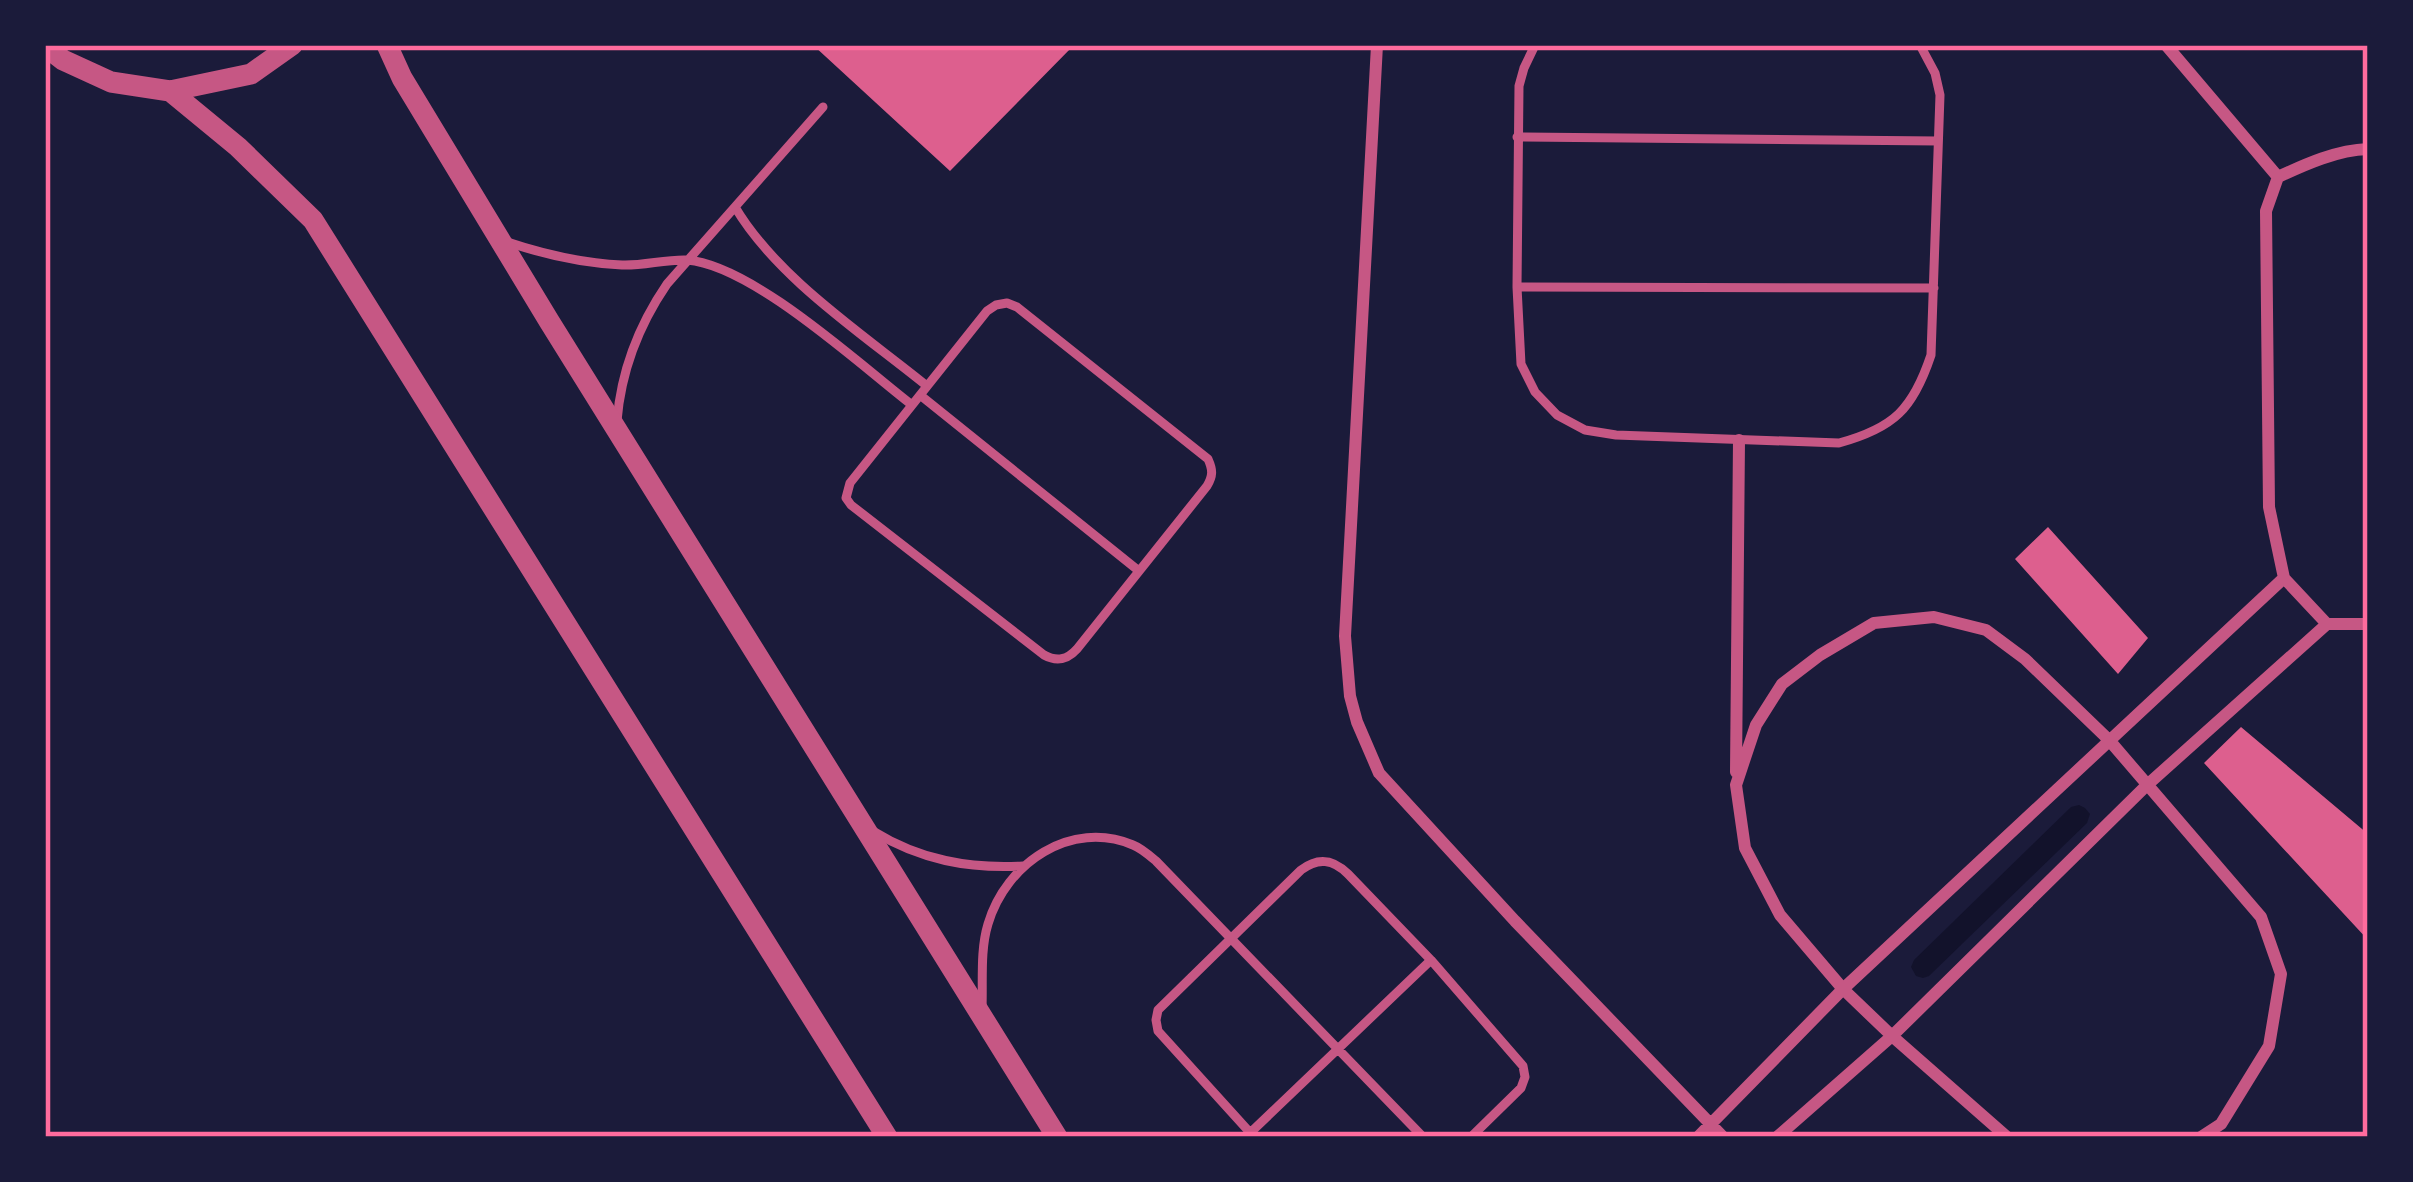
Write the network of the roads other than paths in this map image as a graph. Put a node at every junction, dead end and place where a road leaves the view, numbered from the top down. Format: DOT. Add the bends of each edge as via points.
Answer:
graph roads {
  1 [pos="292,45"];
  2 [pos="387,45"];
  3 [pos="1377,45"];
  4 [pos="1535,45"];
  5 [pos="1919,45"];
  6 [pos="2166,45"];
  7 [pos="45,46"];
  8 [pos="170,92"];
  9 [pos="824,107"];
  10 [pos="1517,137"];
  11 [pos="1938,141"];
  12 [pos="2368,149"];
  13 [pos="2278,176"];
  14 [pos="735,207"];
  15 [pos="500,240"];
  16 [pos="688,260"];
  17 [pos="1517,287"];
  18 [pos="1934,288"];
  19 [pos="920,395"];
  20 [pos="616,428"];
  21 [pos="1739,440"];
  22 [pos="1139,571"];
  23 [pos="2284,578"];
  24 [pos="2327,624"];
  25 [pos="2368,624"];
  26 [pos="2109,740"];
  27 [pos="1736,785"];
  28 [pos="2146,785"];
  29 [pos="863,825"];
  30 [pos="1023,866"];
  31 [pos="1230,937"];
  32 [pos="1430,960"];
  33 [pos="1844,988"];
  34 [pos="982,1016"];
  35 [pos="1892,1036"];
  36 [pos="1338,1048"];
  37 [pos="1712,1124"];
  38 [pos="1252,1135"];
  39 [pos="887,1137"];
  40 [pos="1057,1137"];
  41 [pos="1424,1137"];
  42 [pos="1471,1137"];
  43 [pos="1698,1137"];
  44 [pos="1723,1137"];
  45 [pos="1777,1137"];
  46 [pos="2007,1137"];
  47 [pos="2201,1137"];
  1 -- 8 [label="street" via="250,74"];
  2 -- 15 [label="street"];
  3 -- 37 [label="street" via="1345,636 1357,722 1379,773"];
  4 -- 10 [label="lane" via="1519,86"];
  5 -- 11 [label="lane" via="1936,73"];
  6 -- 13 [label="street"];
  7 -- 8 [label="street" via="111,82"];
  8 -- 39 [label="street" via="313,220"];
  9 -- 14 [label="lane"];
  10 -- 11 [label="lane"];
  10 -- 17 [label="lane"];
  11 -- 18 [label="lane"];
  12 -- 13 [label="street"];
  13 -- 23 [label="street" via="2266,211 2269,507"];
  14 -- 16 [label="lane"];
  14 -- 19 [label="lane" via="787,272"];
  15 -- 16 [label="lane" via="598,263"];
  15 -- 20 [label="street"];
  16 -- 19 [label="lane" via="767,293"];
  16 -- 20 [label="lane" via="650,310 626,367"];
  17 -- 18 [label="lane"];
  17 -- 21 [label="lane" via="1522,364 1557,415 1601,433"];
  18 -- 21 [label="lane" via="1931,355 1900,415 1839,443"];
  19 -- 22 [label="lane"];
  19 -- 22 [label="lane" via="850,483 850,505 1044,655 1061,660"];
  19 -- 22 [label="lane" via="987,310 1006,303 1208,459 1212,478"];
  20 -- 29 [label="street"];
  21 -- 27 [label="street"];
  23 -- 24 [label="street"];
  23 -- 26 [label="street"];
  24 -- 25 [label="street"];
  24 -- 28 [label="street"];
  26 -- 27 [label="street" via="1986,630 1934,617 1874,623 1782,683 1756,725"];
  26 -- 28 [label="street"];
  26 -- 33 [label="street"];
  27 -- 33 [label="street" via="1745,848 1780,915"];
  28 -- 35 [label="street"];
  28 -- 47 [label="street" via="2261,917 2281,974 2269,1046 2221,1124"];
  29 -- 30 [label="lane" via="947,862"];
  29 -- 34 [label="street"];
  30 -- 31 [label="lane" via="1058,842 1096,836 1135,845"];
  30 -- 34 [label="lane" via="988,920"];
  31 -- 32 [label="lane" via="1300,870 1325,860 1338,864"];
  31 -- 36 [label="lane"];
  31 -- 38 [label="lane" via="1156,1020 1164,1040"];
  32 -- 36 [label="lane"];
  32 -- 42 [label="lane" via="1523,1066 1521,1088"];
  33 -- 35 [label="street"];
  33 -- 37 [label="street"];
  34 -- 40 [label="street"];
  35 -- 45 [label="street"];
  35 -- 46 [label="street"];
  36 -- 38 [label="lane"];
  36 -- 41 [label="lane"];
  37 -- 43 [label="street"];
  37 -- 44 [label="street"];
}
